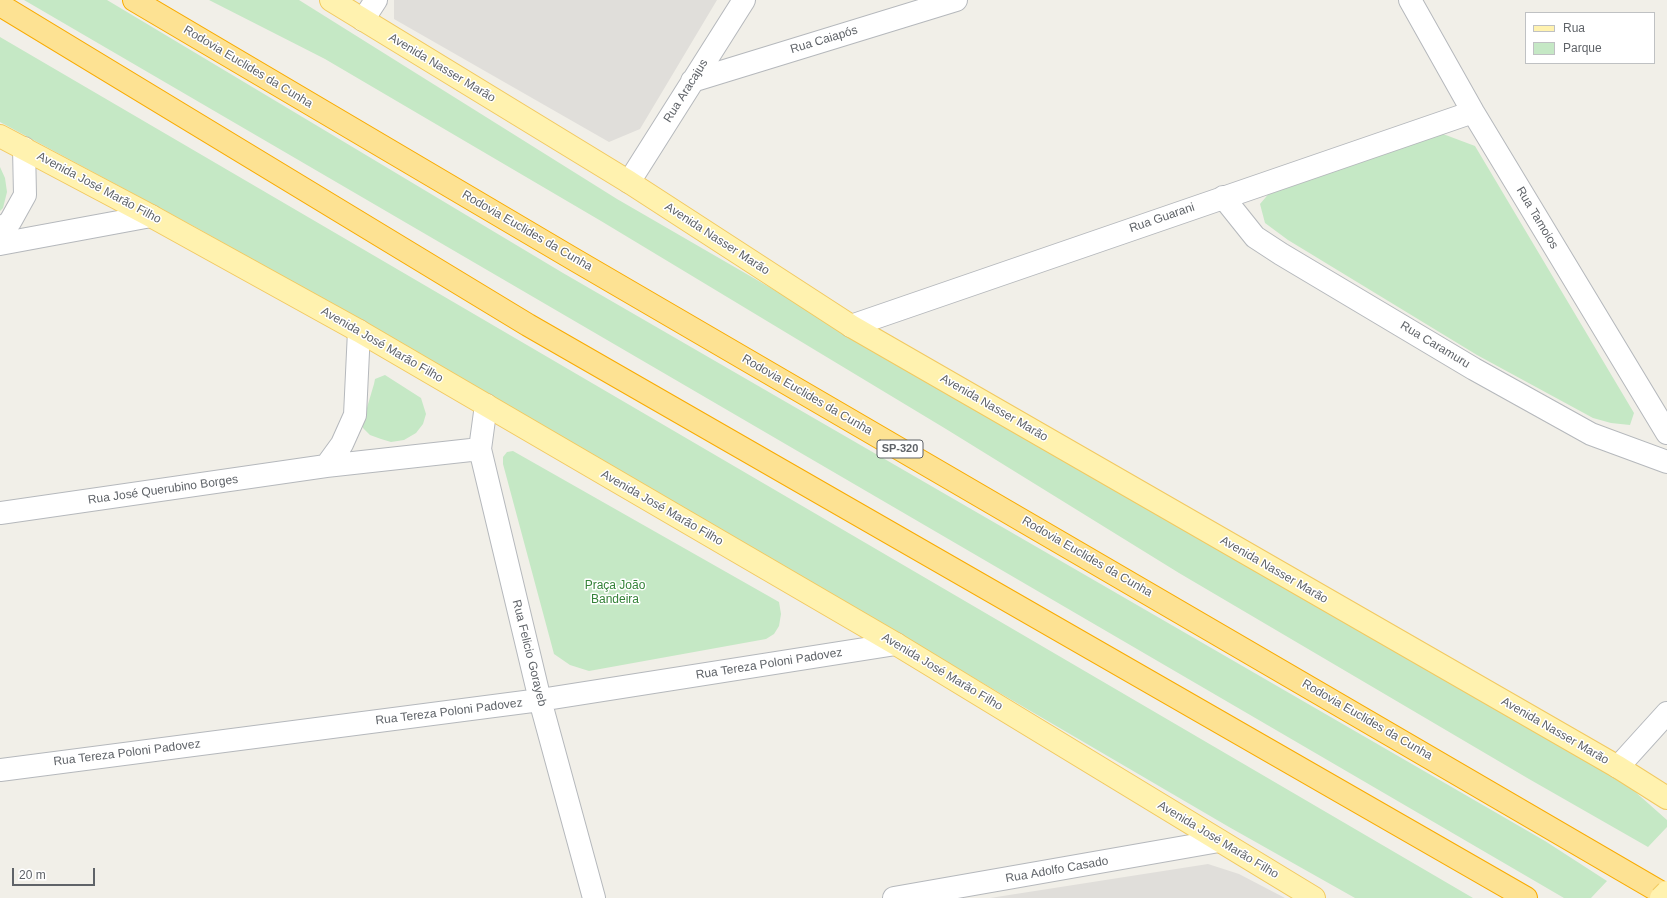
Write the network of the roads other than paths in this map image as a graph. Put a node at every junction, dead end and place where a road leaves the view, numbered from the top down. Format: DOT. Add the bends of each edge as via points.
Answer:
graph roads {
  1 [pos="134,0"];
  2 [pos="331,0"];
  3 [pos="376,0"];
  4 [pos="744,0"];
  5 [pos="956,0"];
  6 [pos="1410,0"];
  7 [pos="0,5"];
  8 [pos="363,20"];
  9 [pos="692,81"];
  10 [pos="1473,112"];
  11 [pos="0,136"];
  12 [pos="24,148"];
  13 [pos="629,182"];
  14 [pos="1223,197"];
  15 [pos="151,216"];
  16 [pos="0,229"];
  17 [pos="0,244"];
  18 [pos="851,326"];
  19 [pos="359,331"];
  20 [pos="486,405"];
  21 [pos="1667,433"];
  22 [pos="480,449"];
  23 [pos="1667,462"];
  24 [pos="326,466"];
  25 [pos="0,513"];
  26 [pos="896,644"];
  27 [pos="540,700"];
  28 [pos="1667,713"];
  29 [pos="1618,767"];
  30 [pos="0,770"];
  31 [pos="1667,798"];
  32 [pos="1219,841"];
  33 [pos="1667,892"];
  34 [pos="1667,896"];
  35 [pos="594,898"];
  36 [pos="894,898"];
  37 [pos="1314,898"];
  38 [pos="1526,898"];
  39 [pos="1661,898"];
  1 -- 34 [label="highway, Rodovia Euclides da Cunha / SP-320"];
  2 -- 8 [label="main road, Avenida Nasser Marão"];
  3 -- 8 [label="street"];
  4 -- 9 [label="street, Rua Aracajus"];
  5 -- 9 [label="street, Rua Caiapós"];
  6 -- 10 [label="street, Rua Tamoios"];
  7 -- 38 [label="highway" via="528,325"];
  8 -- 13 [label="main road, Avenida Nasser Marão"];
  9 -- 13 [label="street, Rua Aracajus"];
  10 -- 14 [label="street, Rua Guarani"];
  10 -- 21 [label="street, Rua Tamoios"];
  11 -- 12 [label="main road, Avenida José Marão Filho"];
  12 -- 15 [label="main road, Avenida José Marão Filho"];
  12 -- 16 [label="street" via="25,195 10,222"];
  13 -- 18 [label="main road, Avenida Nasser Marão"];
  14 -- 18 [label="street, Rua Guarani"];
  14 -- 23 [label="street, Rua Caramuru" via="1255,237 1281,254 1474,369 1591,434"];
  15 -- 17 [label="street"];
  15 -- 19 [label="main road, Avenida José Marão Filho"];
  18 -- 29 [label="main road, Avenida Nasser Marão"];
  19 -- 20 [label="main road, Avenida José Marão Filho"];
  19 -- 24 [label="street" via="355,415 342,444"];
  20 -- 22 [label="street, Rua Felicio Gorayeb"];
  20 -- 26 [label="main road, Avenida José Marão Filho"];
  22 -- 24 [label="street, Rua José Querubino Borges"];
  22 -- 27 [label="street, Rua Felicio Gorayeb"];
  24 -- 25 [label="street, Rua José Querubino Borges"];
  26 -- 27 [label="street, Rua Tereza Poloni Padovez"];
  26 -- 32 [label="main road, Avenida José Marão Filho"];
  27 -- 30 [label="street, Rua Tereza Poloni Padovez"];
  27 -- 35 [label="street, Rua Felicio Gorayeb"];
  28 -- 29 [label="street"];
  29 -- 31 [label="main road, Avenida Nasser Marão"];
  32 -- 36 [label="street, Rua Adolfo Casado"];
  32 -- 37 [label="main road, Avenida José Marão Filho"];
  33 -- 39 [label="main road, bridge"];
}
